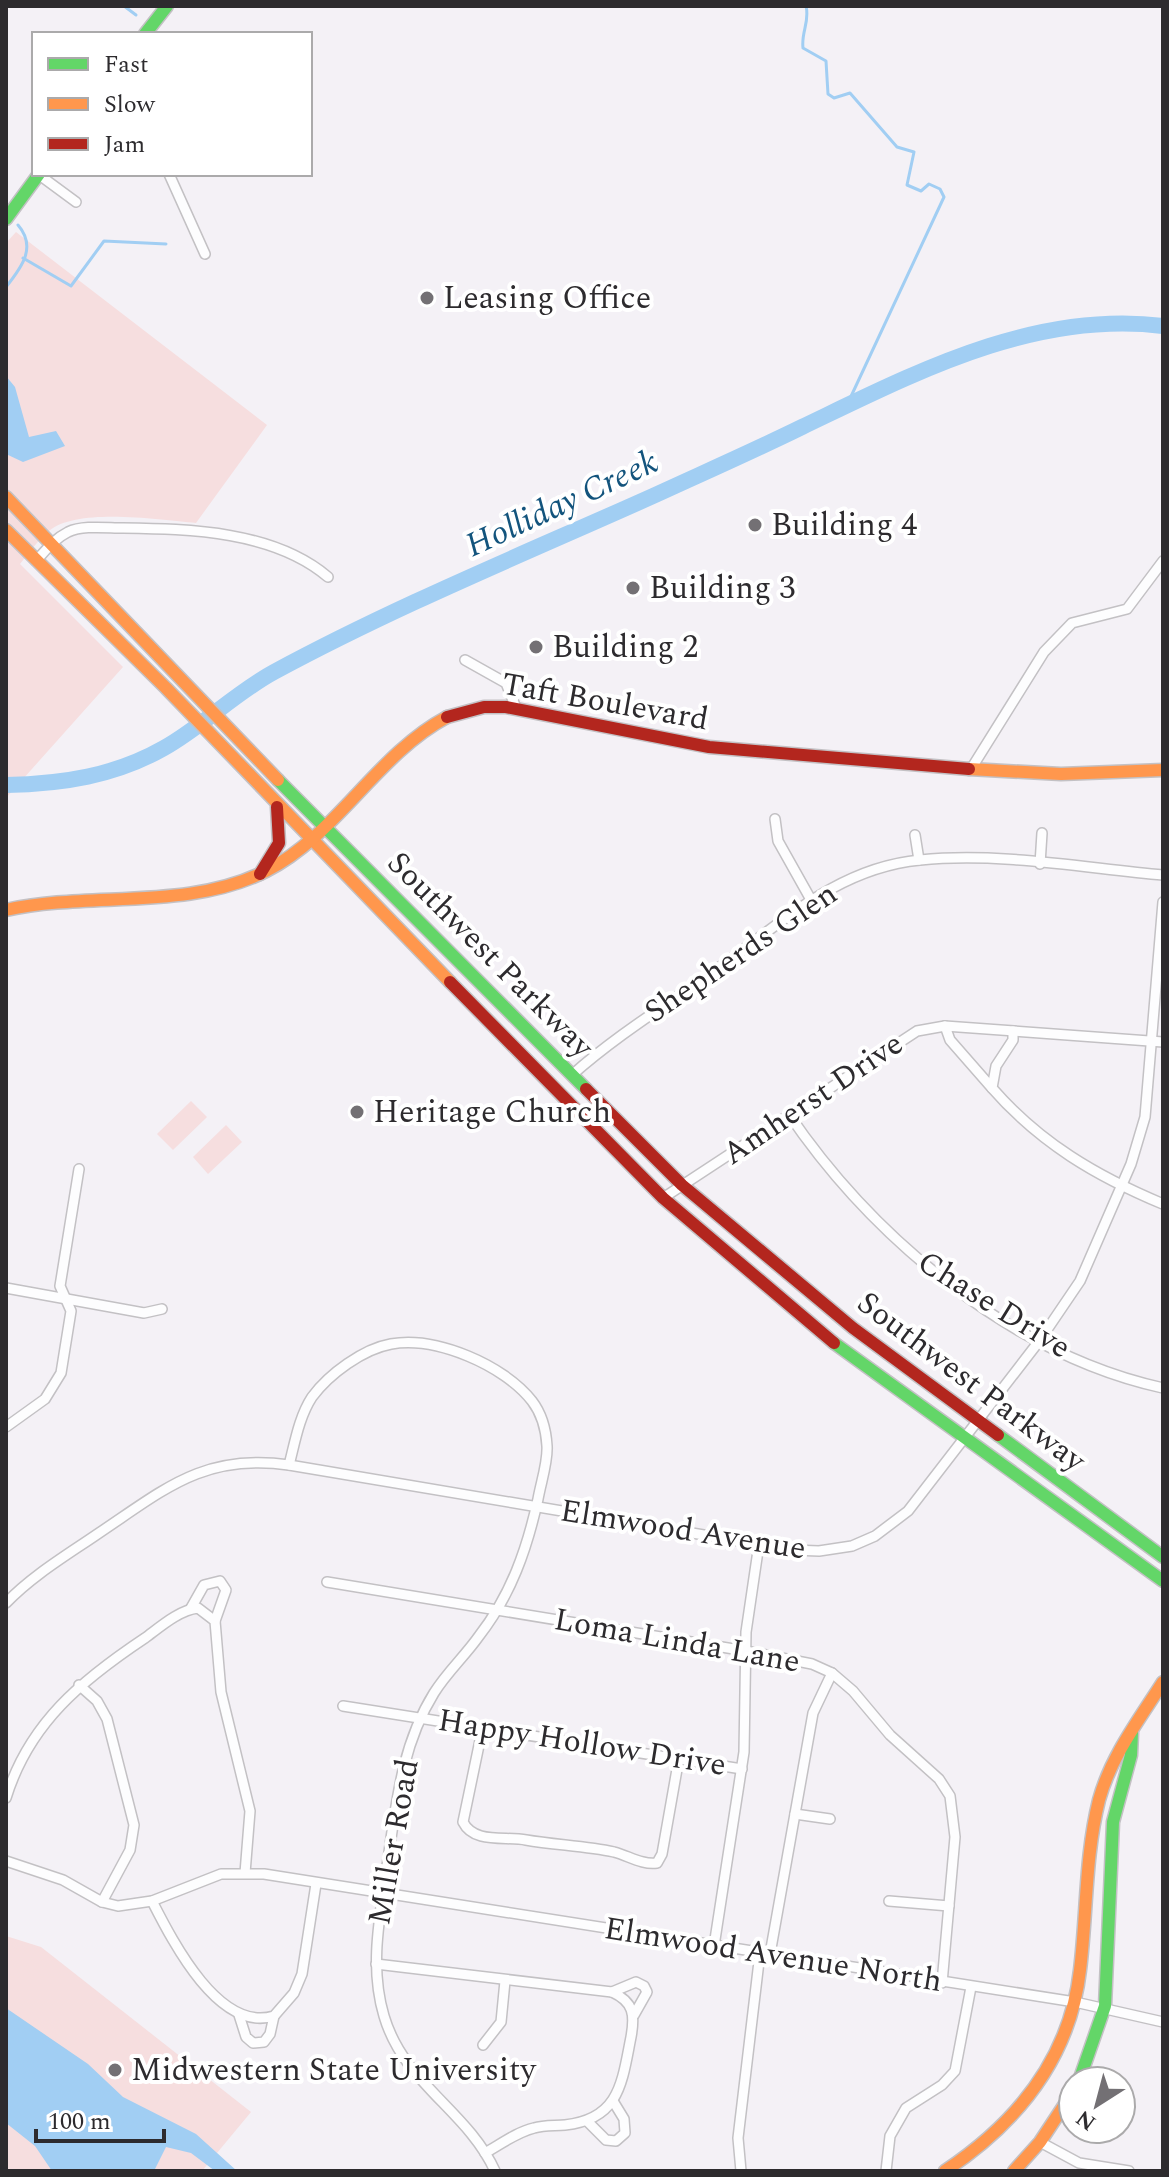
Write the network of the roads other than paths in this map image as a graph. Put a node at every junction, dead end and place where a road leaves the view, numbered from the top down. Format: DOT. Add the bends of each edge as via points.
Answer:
graph roads {
  1 [pos="167,6"];
  2 [pos="147,32"];
  3 [pos="38,176"];
  4 [pos="42,176"];
  5 [pos="170,176"];
  6 [pos="76,202"];
  7 [pos="6,219"];
  8 [pos="205,254"];
  9 [pos="6,497"];
  10 [pos="6,530"];
  11 [pos="51,543"];
  12 [pos="36,561"];
  13 [pos="1163,561"];
  14 [pos="328,577"];
  15 [pos="465,660"];
  16 [pos="516,708"];
  17 [pos="971,769"];
  18 [pos="1163,770"];
  19 [pos="276,803"];
  20 [pos="775,819"];
  21 [pos="324,825"];
  22 [pos="1042,833"];
  23 [pos="915,835"];
  24 [pos="309,840"];
  25 [pos="919,860"];
  26 [pos="1040,864"];
  27 [pos="260,874"];
  28 [pos="1163,875"];
  29 [pos="810,898"];
  30 [pos="1163,902"];
  31 [pos="6,910"];
  32 [pos="436,938"];
  33 [pos="423,955"];
  34 [pos="945,1026"];
  35 [pos="1013,1031"];
  36 [pos="1149,1040"];
  37 [pos="1163,1042"];
  38 [pos="572,1075"];
  39 [pos="992,1088"];
  40 [pos="788,1113"];
  41 [pos="79,1169"];
  42 [pos="682,1185"];
  43 [pos="1121,1187"];
  44 [pos="663,1198"];
  45 [pos="1163,1204"];
  46 [pos="761,1254"];
  47 [pos="747,1272"];
  48 [pos="6,1288"];
  49 [pos="68,1300"];
  50 [pos="162,1309"];
  51 [pos="1040,1340"];
  52 [pos="1163,1388"];
  53 [pos="979,1421"];
  54 [pos="6,1427"];
  55 [pos="966,1439"];
  56 [pos="289,1465"];
  57 [pos="536,1508"];
  58 [pos="759,1544"];
  59 [pos="1163,1557"];
  60 [pos="1163,1581"];
  61 [pos="327,1582"];
  62 [pos="6,1603"];
  63 [pos="191,1608"];
  64 [pos="496,1610"];
  65 [pos="215,1621"];
  66 [pos="746,1651"];
  67 [pos="832,1673"];
  68 [pos="1163,1682"];
  69 [pos="79,1685"];
  70 [pos="343,1706"];
  71 [pos="422,1716"];
  72 [pos="483,1726"];
  73 [pos="1132,1733"];
  74 [pos="679,1758"];
  75 [pos="742,1769"];
  76 [pos="6,1798"];
  77 [pos="795,1814"];
  78 [pos="830,1819"];
  79 [pos="6,1861"];
  80 [pos="245,1873"];
  81 [pos="316,1884"];
  82 [pos="382,1895"];
  83 [pos="152,1901"];
  84 [pos="889,1901"];
  85 [pos="102,1902"];
  86 [pos="949,1906"];
  87 [pos="714,1946"];
  88 [pos="765,1953"];
  89 [pos="376,1964"];
  90 [pos="505,1981"];
  91 [pos="942,1983"];
  92 [pos="971,1987"];
  93 [pos="612,1992"];
  94 [pos="1075,2002"];
  95 [pos="1105,2007"];
  96 [pos="239,2015"];
  97 [pos="634,2015"];
  98 [pos="274,2016"];
  99 [pos="1163,2022"];
  100 [pos="483,2045"];
  101 [pos="1085,2065"];
  102 [pos="613,2101"];
  103 [pos="1057,2116"];
  104 [pos="587,2121"];
  105 [pos="1040,2142"];
  106 [pos="485,2153"];
  107 [pos="495,2171"];
  108 [pos="741,2171"];
  109 [pos="886,2171"];
  110 [pos="945,2171"];
  111 [pos="1014,2171"];
  112 [pos="1129,2171"];
  1 -- 2 [label="main road"];
  3 -- 7 [label="main road"];
  4 -- 6 [label="street"];
  5 -- 8 [label="street"];
  9 -- 11 [label="main road, Southwest Parkway"];
  10 -- 12 [label="main road, Southwest Parkway"];
  11 -- 12 [label="street"];
  11 -- 14 [label="street" via="86,528 213,533 263,545"];
  11 -- 21 [label="main road, Southwest Parkway"];
  12 -- 19 [label="main road, Southwest Parkway"];
  13 -- 17 [label="street" via="1127,609 1072,623 1044,652"];
  15 -- 16 [label="street" via="506,683"];
  16 -- 17 [label="main road, Taft Boulevard" via="706,747"];
  16 -- 21 [label="main road, Taft Boulevard" via="480,707 440,719 416,735"];
  17 -- 18 [label="main road, Taft Boulevard" via="1058,774"];
  19 -- 24 [label="main road, Southwest Parkway"];
  19 -- 27 [label="main road" via="283,828 280,846"];
  20 -- 29 [label="street" via="778,841"];
  21 -- 24 [label="main road, Taft Boulevard"];
  21 -- 32 [label="main road, Southwest Parkway"];
  22 -- 26 [label="street"];
  23 -- 25 [label="street"];
  24 -- 27 [label="main road, Taft Boulevard"];
  24 -- 33 [label="main road, Southwest Parkway"];
  25 -- 26 [label="street, Shepherds Glen"];
  25 -- 29 [label="street, Shepherds Glen" via="857,876"];
  26 -- 28 [label="street, Shepherds Glen"];
  27 -- 31 [label="main road, Taft Boulevard" via="218,890 181,896 83,896"];
  29 -- 38 [label="street, Shepherds Glen"];
  30 -- 36 [label="street, Elmwood Avenue"];
  32 -- 33 [label="main road"];
  32 -- 38 [label="main road, Southwest Parkway"];
  33 -- 44 [label="main road, Southwest Parkway"];
  34 -- 35 [label="street, Amherst Drive"];
  34 -- 39 [label="street" via="950,1040"];
  34 -- 40 [label="street, Amherst Drive" via="902,1038"];
  35 -- 36 [label="street, Amherst Drive"];
  35 -- 39 [label="street"];
  36 -- 37 [label="street, Amherst Drive"];
  36 -- 43 [label="street, Elmwood Avenue" via="1145,1117"];
  38 -- 42 [label="main road, Southwest Parkway"];
  39 -- 43 [label="street" via="1028,1127 1081,1166"];
  40 -- 42 [label="street, Amherst Drive"];
  40 -- 51 [label="street, Chase Drive" via="814,1152 899,1244 936,1275"];
  41 -- 49 [label="street" via="60,1286"];
  42 -- 44 [label="street, Amherst Drive"];
  42 -- 46 [label="main road, Southwest Parkway"];
  43 -- 45 [label="street"];
  43 -- 51 [label="street, Elmwood Avenue" via="1084,1273"];
  44 -- 47 [label="main road, Southwest Parkway"];
  46 -- 47 [label="main road"];
  46 -- 53 [label="main road, Southwest Parkway"];
  47 -- 55 [label="main road, Southwest Parkway"];
  48 -- 49 [label="street"];
  49 -- 50 [label="street" via="144,1313"];
  49 -- 54 [label="street" via="71,1311 61,1373 45,1399"];
  51 -- 52 [label="street, Chase Drive"];
  51 -- 53 [label="street, Elmwood Avenue"];
  53 -- 55 [label="street, Elmwood Avenue"];
  53 -- 59 [label="main road, Southwest Parkway"];
  55 -- 58 [label="street, Elmwood Avenue" via="923,1495 875,1536 819,1551"];
  55 -- 60 [label="main road, Southwest Parkway"];
  56 -- 57 [label="street, Elmwood Avenue"];
  56 -- 57 [label="street, Miller Road" via="302,1415 332,1376 378,1348 416,1342 480,1363 514,1383 533,1402 541,1414 547,1451"];
  56 -- 62 [label="street, Elmwood Avenue" via="229,1464 177,1480 47,1568"];
  57 -- 58 [label="street, Elmwood Avenue"];
  57 -- 64 [label="street, Miller Road" via="523,1561"];
  58 -- 66 [label="street"];
  61 -- 64 [label="street, Loma Linda Lane"];
  63 -- 65 [label="street" via="204,1610"];
  63 -- 65 [label="street" via="204,1585 220,1581 226,1590"];
  63 -- 69 [label="street"];
  64 -- 66 [label="street, Loma Linda Lane"];
  64 -- 71 [label="street, Miller Road"];
  65 -- 80 [label="street" via="221,1692 250,1811"];
  66 -- 67 [label="street, Loma Linda Lane"];
  66 -- 75 [label="street"];
  67 -- 77 [label="street" via="813,1713"];
  67 -- 86 [label="street, Loma Linda Lane" via="950,1796 955,1837"];
  68 -- 73 [label="main road"];
  69 -- 76 [label="street" via="18,1760"];
  69 -- 85 [label="street" via="107,1719 134,1825 130,1850"];
  70 -- 71 [label="street, Happy Hollow Drive"];
  71 -- 72 [label="street, Happy Hollow Drive"];
  71 -- 82 [label="street, Miller Road" via="399,1780"];
  72 -- 74 [label="street, Happy Hollow Drive"];
  72 -- 74 [label="street" via="463,1822 472,1834 486,1838 612,1851 657,1863"];
  73 -- 94 [label="main road" via="1122,1740 1107,1772 1094,1822"];
  73 -- 95 [label="main road" via="1111,1835"];
  74 -- 75 [label="street, Happy Hollow Drive"];
  75 -- 87 [label="street"];
  77 -- 78 [label="street"];
  77 -- 88 [label="street"];
  79 -- 85 [label="street" via="63,1880"];
  80 -- 81 [label="street, Elmwood Avenue North"];
  80 -- 83 [label="street, Elmwood Avenue North" via="199,1880"];
  81 -- 82 [label="street, Elmwood Avenue North"];
  81 -- 98 [label="street" via="302,1974"];
  82 -- 87 [label="street, Elmwood Avenue North"];
  82 -- 89 [label="street, Miller Road"];
  83 -- 85 [label="street, Elmwood Avenue North" via="118,1906"];
  83 -- 96 [label="street" via="185,1963"];
  84 -- 86 [label="street"];
  86 -- 91 [label="street, Loma Linda Lane"];
  87 -- 88 [label="street, Elmwood Avenue North"];
  88 -- 91 [label="street, Elmwood Avenue North"];
  88 -- 108 [label="street" via="738,2138"];
  89 -- 90 [label="street"];
  89 -- 106 [label="street, Miller Road" via="383,2013 401,2055"];
  90 -- 93 [label="street"];
  90 -- 100 [label="street" via="501,2022"];
  91 -- 92 [label="street, Elmwood Avenue North"];
  92 -- 94 [label="street, Elmwood Avenue North"];
  92 -- 109 [label="street" via="955,2071 906,2108 890,2135"];
  93 -- 97 [label="street"];
  93 -- 97 [label="street" via="636,1982 644,1986 647,1992"];
  94 -- 95 [label="street, Elmwood Avenue North"];
  94 -- 110 [label="main road" via="1057,2054 1034,2093 994,2138"];
  95 -- 99 [label="street, Elmwood Avenue North"];
  95 -- 101 [label="main road"];
  96 -- 98 [label="street" via="255,2020"];
  96 -- 98 [label="street" via="253,2043 264,2042"];
  97 -- 102 [label="street"];
  102 -- 104 [label="street"];
  102 -- 104 [label="street" via="624,2119 625,2133 616,2141 606,2140"];
  103 -- 105 [label="main road"];
  104 -- 106 [label="street" via="533,2128"];
  105 -- 111 [label="main road"];
  105 -- 112 [label="street" via="1079,2163"];
  106 -- 107 [label="street, Miller Road"];
}
